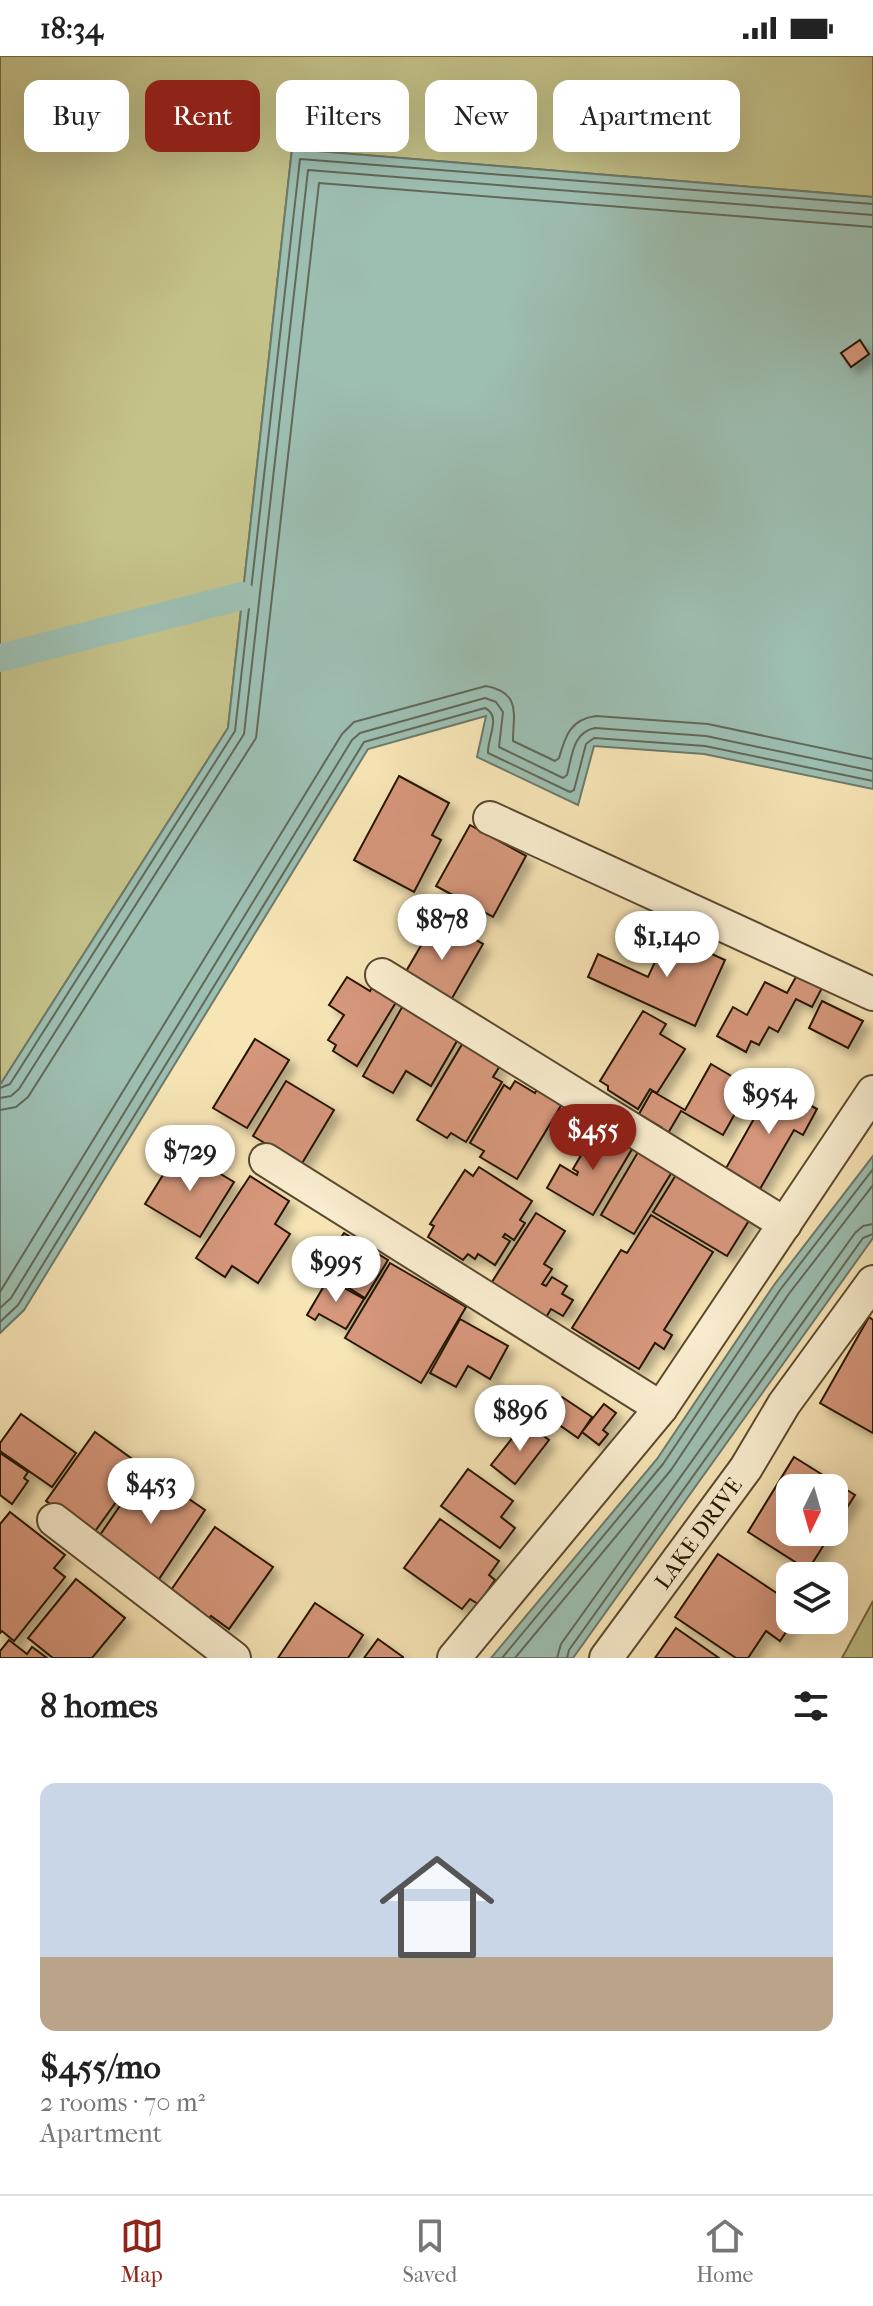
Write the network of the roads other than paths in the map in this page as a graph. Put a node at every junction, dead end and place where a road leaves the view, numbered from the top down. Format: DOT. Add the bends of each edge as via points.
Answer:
graph roads {
  1 [pos="490,818"];
  2 [pos="382,975"];
  3 [pos="873,994"];
  4 [pos="873,1092"];
  5 [pos="266,1160"];
  6 [pos="785,1224"];
  7 [pos="873,1282"];
  8 [pos="661,1408"];
  9 [pos="54,1520"];
  10 [pos="234,1658"];
  11 [pos="454,1658"];
  12 [pos="606,1658"];
  1 -- 3 [label="street"];
  2 -- 6 [label="street"];
  4 -- 6 [label="street"];
  5 -- 8 [label="street"];
  6 -- 8 [label="street"];
  7 -- 12 [label="street, LAKE DRIVE" via="784,1404 746,1468"];
  8 -- 11 [label="street"];
  9 -- 10 [label="street"];
}
